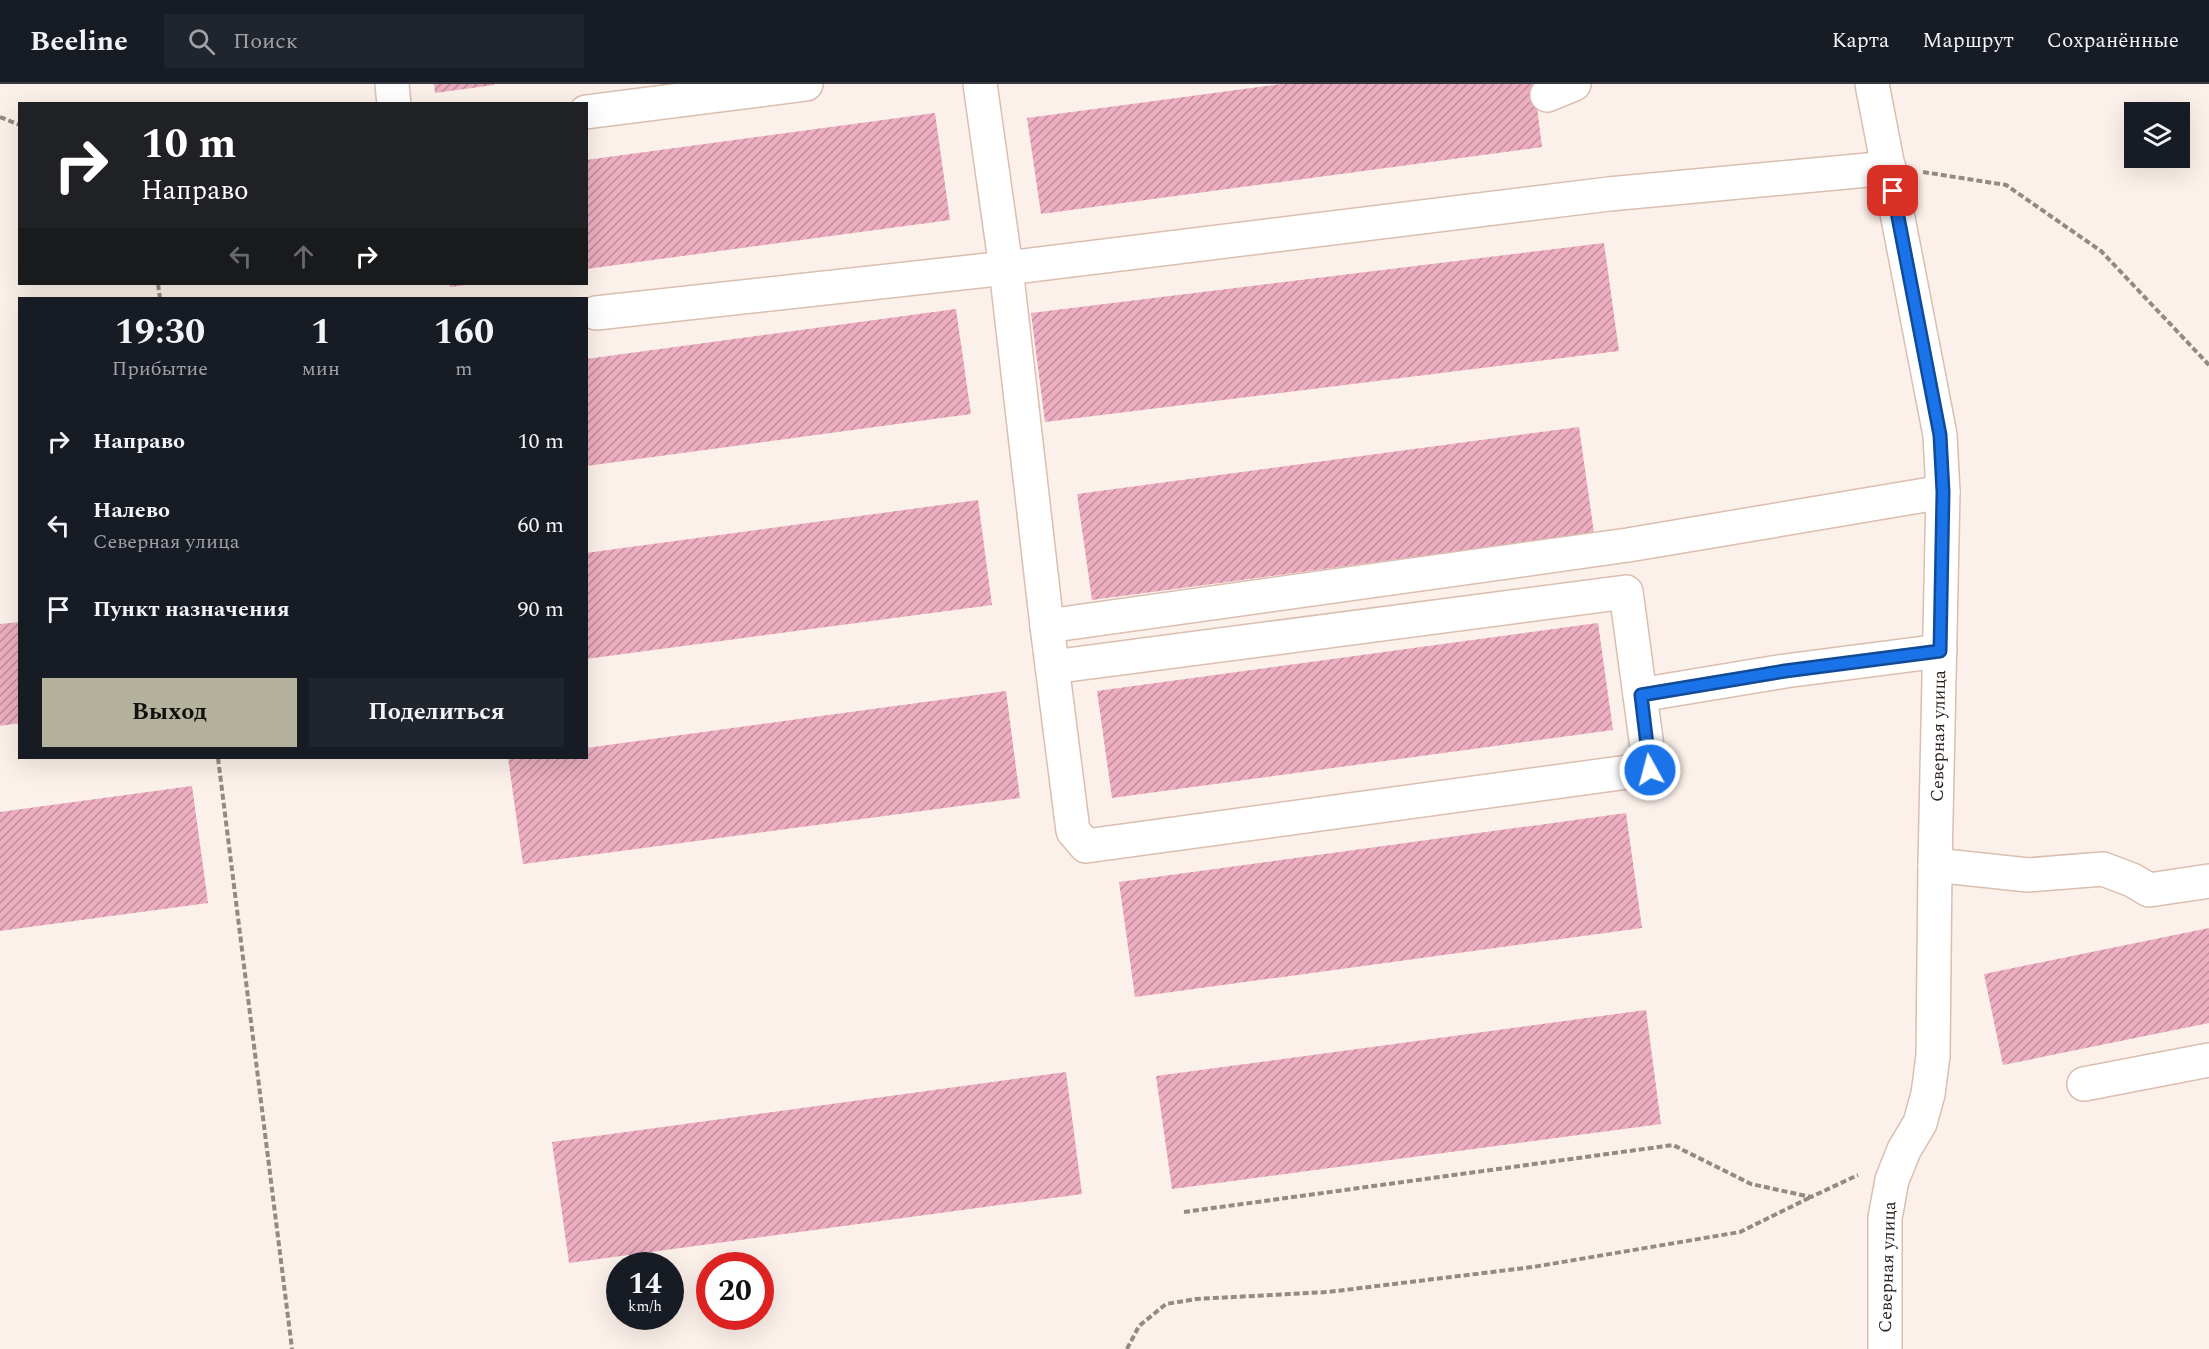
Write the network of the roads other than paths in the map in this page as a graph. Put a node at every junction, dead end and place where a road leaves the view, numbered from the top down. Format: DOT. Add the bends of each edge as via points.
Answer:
graph roads {
  1 [pos="392,84"];
  2 [pos="806,84"];
  3 [pos="980,84"];
  4 [pos="1872,84"];
  5 [pos="394,102"];
  6 [pos="588,112"];
  7 [pos="1889,168"];
  8 [pos="1006,268"];
  9 [pos="596,313"];
  10 [pos="1943,492"];
  11 [pos="1047,626"];
  12 [pos="1940,651"];
  13 [pos="1052,667"];
  14 [pos="1641,695"];
  15 [pos="1935,865"];
  16 [pos="2209,881"];
  17 [pos="2209,1059"];
  18 [pos="2084,1084"];
  19 [pos="1885,1349"];
  1 -- 5 [label="street"];
  2 -- 6 [label="street"];
  3 -- 8 [label="street"];
  4 -- 7 [label="street, Северная улица"];
  7 -- 8 [label="street" via="1609,194"];
  7 -- 10 [label="street, Северная улица" via="1940,435"];
  8 -- 9 [label="street"];
  8 -- 11 [label="street"];
  10 -- 11 [label="street" via="1628,545"];
  10 -- 12 [label="street, Северная улица"];
  11 -- 13 [label="street"];
  12 -- 14 [label="street"];
  12 -- 15 [label="street, Северная улица"];
  13 -- 14 [label="street" via="1626,592"];
  13 -- 14 [label="street" via="1073,831 1086,846 1650,770"];
  15 -- 16 [label="street" via="2028,875 2103,869 2149,890"];
  15 -- 19 [label="street, Северная улица" via="1934,1056 1920,1123 1892,1180 1885,1218"];
  17 -- 18 [label="street"];
}
